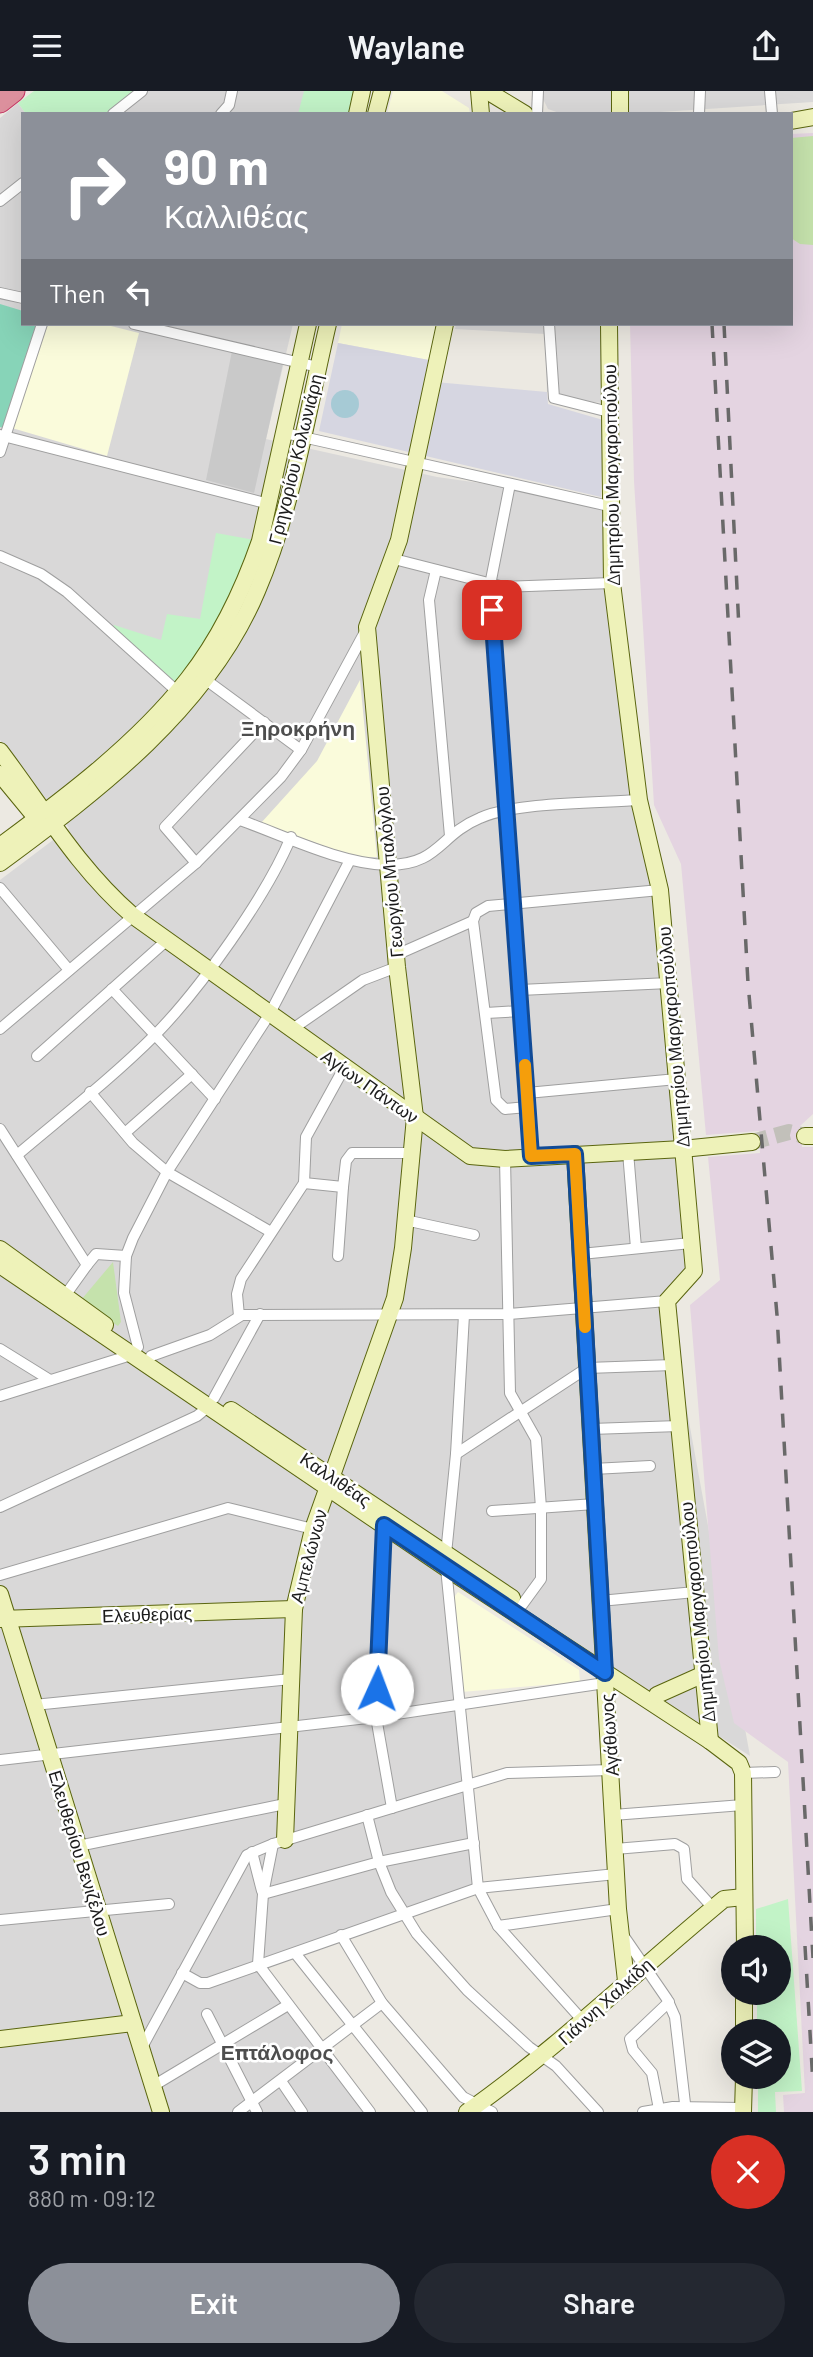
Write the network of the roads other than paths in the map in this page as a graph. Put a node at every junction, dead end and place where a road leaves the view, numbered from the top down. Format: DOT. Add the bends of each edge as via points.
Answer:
graph roads {
  1 [pos="14,91"];
  2 [pos="142,91"];
  3 [pos="232,91"];
  4 [pos="362,91"];
  5 [pos="382,91"];
  6 [pos="480,91"];
  7 [pos="487,91"];
  8 [pos="537,91"];
  9 [pos="620,91"];
  10 [pos="700,91"];
  11 [pos="770,91"];
  12 [pos="0,102"];
  13 [pos="514,111"];
  14 [pos="116,112"];
  15 [pos="223,112"];
  16 [pos="357,112"];
  17 [pos="377,112"];
  18 [pos="481,112"];
  19 [pos="537,112"];
  20 [pos="620,112"];
  21 [pos="699,112"];
  22 [pos="772,112"];
  23 [pos="21,185"];
  24 [pos="0,201"];
  25 [pos="0,293"];
  26 [pos="21,298"];
  27 [pos="41,326"];
  28 [pos="143,326"];
  29 [pos="308,326"];
  30 [pos="328,326"];
  31 [pos="445,326"];
  32 [pos="549,326"];
  33 [pos="609,326"];
  34 [pos="299,362"];
  35 [pos="318,366"];
  36 [pos="609,412"];
  37 [pos="285,433"];
  38 [pos="2,436"];
  39 [pos="301,436"];
  40 [pos="0,452"];
  41 [pos="416,462"];
  42 [pos="510,484"];
  43 [pos="269,504"];
  44 [pos="609,506"];
  45 [pos="0,556"];
  46 [pos="394,559"];
  47 [pos="436,570"];
  48 [pos="612,583"];
  49 [pos="490,585"];
  50 [pos="367,627"];
  51 [pos="200,675"];
  52 [pos="182,696"];
  53 [pos="264,722"];
  54 [pos="302,750"];
  55 [pos="0,751"];
  56 [pos="0,774"];
  57 [pos="639,800"];
  58 [pos="509,810"];
  59 [pos="240,820"];
  60 [pos="47,823"];
  61 [pos="450,836"];
  62 [pos="290,837"];
  63 [pos="0,846"];
  64 [pos="351,860"];
  65 [pos="0,863"];
  66 [pos="196,863"];
  67 [pos="388,865"];
  68 [pos="0,888"];
  69 [pos="660,890"];
  70 [pos="514,905"];
  71 [pos="132,915"];
  72 [pos="473,921"];
  73 [pos="166,941"];
  74 [pos="397,961"];
  75 [pos="69,970"];
  76 [pos="208,971"];
  77 [pos="669,983"];
  78 [pos="112,989"];
  79 [pos="520,990"];
  80 [pos="521,1011"];
  81 [pos="486,1013"];
  82 [pos="269,1015"];
  83 [pos="0,1029"];
  84 [pos="291,1031"];
  85 [pos="155,1034"];
  86 [pos="37,1056"];
  87 [pos="344,1068"];
  88 [pos="192,1075"];
  89 [pos="677,1079"];
  90 [pos="411,1086"];
  91 [pos="90,1092"];
  92 [pos="527,1093"];
  93 [pos="388,1098"];
  94 [pos="215,1099"];
  95 [pos="527,1107"];
  96 [pos="415,1117"];
  97 [pos="0,1129"];
  98 [pos="125,1133"];
  99 [pos="752,1142"];
  100 [pos="682,1149"];
  101 [pos="628,1152"];
  102 [pos="411,1153"];
  103 [pos="575,1154"];
  104 [pos="18,1155"];
  105 [pos="531,1156"];
  106 [pos="505,1159"];
  107 [pos="167,1173"];
  108 [pos="304,1183"];
  109 [pos="343,1187"];
  110 [pos="405,1220"];
  111 [pos="271,1231"];
  112 [pos="474,1235"];
  113 [pos="691,1243"];
  114 [pos="636,1248"];
  115 [pos="0,1249"];
  116 [pos="581,1254"];
  117 [pos="338,1256"];
  118 [pos="126,1257"];
  119 [pos="0,1265"];
  120 [pos="87,1265"];
  121 [pos="64,1297"];
  122 [pos="667,1301"];
  123 [pos="584,1307"];
  124 [pos="260,1314"];
  125 [pos="387,1314"];
  126 [pos="509,1314"];
  127 [pos="464,1315"];
  128 [pos="239,1316"];
  129 [pos="0,1349"];
  130 [pos="140,1353"];
  131 [pos="673,1364"];
  132 [pos="587,1368"];
  133 [pos="50,1380"];
  134 [pos="0,1396"];
  135 [pos="211,1403"];
  136 [pos="521,1413"];
  137 [pos="679,1426"];
  138 [pos="591,1429"];
  139 [pos="456,1454"];
  140 [pos="650,1466"];
  141 [pos="593,1469"];
  142 [pos="330,1482"];
  143 [pos="595,1504"];
  144 [pos="0,1507"];
  145 [pos="541,1508"];
  146 [pos="492,1511"];
  147 [pos="384,1525"];
  148 [pos="313,1529"];
  149 [pos="446,1561"];
  150 [pos="0,1575"];
  151 [pos="695,1592"];
  152 [pos="0,1594"];
  153 [pos="600,1601"];
  154 [pos="522,1605"];
  155 [pos="294,1609"];
  156 [pos="4,1619"];
  157 [pos="605,1672"];
  158 [pos="704,1674"];
  159 [pos="291,1679"];
  160 [pos="657,1695"];
  161 [pos="457,1704"];
  162 [pos="34,1705"];
  163 [pos="376,1717"];
  164 [pos="290,1728"];
  165 [pos="710,1735"];
  166 [pos="50,1753"];
  167 [pos="0,1760"];
  168 [pos="611,1770"];
  169 [pos="775,1772"];
  170 [pos="743,1773"];
  171 [pos="466,1785"];
  172 [pos="285,1804"];
  173 [pos="743,1805"];
  174 [pos="392,1808"];
  175 [pos="367,1815"];
  176 [pos="613,1815"];
  177 [pos="279,1842"];
  178 [pos="474,1843"];
  179 [pos="78,1846"];
  180 [pos="615,1849"];
  181 [pos="252,1852"];
  182 [pos="379,1862"];
  183 [pos="616,1874"];
  184 [pos="478,1888"];
  185 [pos="263,1894"];
  186 [pos="744,1896"];
  187 [pos="169,1904"];
  188 [pos="713,1908"];
  189 [pos="618,1909"];
  190 [pos="98,1911"];
  191 [pos="401,1913"];
  192 [pos="0,1920"];
  193 [pos="498,1926"];
  194 [pos="621,1932"];
  195 [pos="341,1935"];
  196 [pos="745,1935"];
  197 [pos="295,1953"];
  198 [pos="258,1963"];
  199 [pos="644,1965"];
  200 [pos="182,1973"];
  201 [pos="626,1981"];
  202 [pos="669,2002"];
  203 [pos="382,2003"];
  204 [pos="288,2005"];
  205 [pos="206,2014"];
  206 [pos="583,2021"];
  207 [pos="133,2022"];
  208 [pos="352,2025"];
  209 [pos="0,2039"];
  210 [pos="222,2046"];
  211 [pos="320,2048"];
  212 [pos="141,2049"];
  213 [pos="542,2058"];
  214 [pos="281,2081"];
  215 [pos="153,2086"];
  216 [pos="744,2089"];
  217 [pos="254,2107"];
  218 [pos="659,2109"];
  219 [pos="686,2109"];
  220 [pos="479,2110"];
  221 [pos="743,2110"];
  222 [pos="161,2112"];
  223 [pos="238,2112"];
  224 [pos="302,2112"];
  225 [pos="370,2112"];
  226 [pos="422,2112"];
  227 [pos="598,2112"];
  228 [pos="643,2112"];
  1 -- 12 [label="highway"];
  2 -- 14 [label="street"];
  3 -- 15 [label="street"];
  4 -- 16 [label="street"];
  5 -- 17 [label="street"];
  6 -- 18 [label="street"];
  7 -- 13 [label="street"];
  8 -- 19 [label="street"];
  9 -- 20 [label="street"];
  10 -- 21 [label="street"];
  11 -- 22 [label="street"];
  23 -- 24 [label="street"];
  25 -- 26 [label="street"];
  27 -- 38 [label="street"];
  28 -- 34 [label="street"];
  29 -- 34 [label="street, Γρηγορίου Κολωνιάρη"];
  30 -- 35 [label="street, Γρηγορίου Κολωνιάρη"];
  31 -- 41 [label="street"];
  32 -- 36 [label="street" via="554,398"];
  33 -- 36 [label="street, Δημητρίου Μαργαροπούλου"];
  34 -- 35 [label="street"];
  34 -- 37 [label="street, Γρηγορίου Κολωνιάρη"];
  35 -- 39 [label="street, Γρηγορίου Κολωνιάρη"];
  36 -- 44 [label="street, Δημητρίου Μαργαροπούλου"];
  37 -- 39 [label="street"];
  37 -- 43 [label="street, Γρηγορίου Κολωνιάρη"];
  38 -- 40 [label="street"];
  38 -- 43 [label="street"];
  39 -- 41 [label="street"];
  39 -- 51 [label="street, Γρηγορίου Κολωνιάρη" via="285,509 256,594"];
  41 -- 42 [label="street"];
  41 -- 46 [label="street"];
  42 -- 44 [label="street"];
  42 -- 49 [label="street"];
  43 -- 51 [label="street, Γρηγορίου Κολωνιάρη" via="248,574"];
  44 -- 48 [label="street, Δημητρίου Μαργαροπούλου"];
  45 -- 52 [label="street" via="41,574 67,592"];
  46 -- 47 [label="street"];
  46 -- 50 [label="street"];
  47 -- 49 [label="street"];
  47 -- 61 [label="street" via="429,597"];
  48 -- 49 [label="street"];
  48 -- 57 [label="street, Δημητρίου Μαργαροπούλου"];
  49 -- 58 [label="street"];
  50 -- 54 [label="street"];
  50 -- 67 [label="street, Γεωργίου Μπαλόγλου"];
  51 -- 52 [label="street, Γρηγορίου Κολωνιάρη"];
  51 -- 53 [label="street"];
  52 -- 60 [label="street, Γρηγορίου Κολωνιάρη"];
  53 -- 54 [label="street"];
  53 -- 66 [label="street" via="165,827"];
  54 -- 59 [label="street"];
  55 -- 60 [label="street, Αγίων Πάντων"];
  56 -- 60 [label="street, Αγίων Πάντων"];
  57 -- 58 [label="street"];
  57 -- 69 [label="street, Δημητρίου Μαργαροπούλου"];
  58 -- 61 [label="street" via="479,818"];
  58 -- 70 [label="street"];
  59 -- 62 [label="street"];
  59 -- 66 [label="street"];
  60 -- 63 [label="street, Γρηγορίου Κολωνιάρη"];
  60 -- 65 [label="street, Γρηγορίου Κολωνιάρη"];
  60 -- 71 [label="street, Αγίων Πάντων"];
  61 -- 67 [label="street" via="424,860"];
  62 -- 64 [label="street"];
  62 -- 76 [label="street" via="276,871"];
  64 -- 67 [label="street"];
  64 -- 82 [label="street"];
  66 -- 71 [label="street"];
  67 -- 74 [label="street, Γεωργίου Μπαλόγλου"];
  68 -- 75 [label="street"];
  69 -- 70 [label="street"];
  69 -- 77 [label="street, Δημητρίου Μαργαροπούλου"];
  70 -- 72 [label="street" via="483,908"];
  70 -- 79 [label="street"];
  71 -- 73 [label="street, Αγίων Πάντων"];
  71 -- 75 [label="street"];
  72 -- 74 [label="street"];
  72 -- 81 [label="street"];
  73 -- 76 [label="street, Αγίων Πάντων"];
  73 -- 78 [label="street"];
  74 -- 84 [label="street"];
  74 -- 90 [label="street, Γεωργίου Μπαλόγλου"];
  75 -- 83 [label="street"];
  76 -- 82 [label="street, Αγίων Πάντων"];
  76 -- 85 [label="street"];
  77 -- 79 [label="street"];
  77 -- 89 [label="street, Δημητρίου Μαργαροπούλου"];
  78 -- 85 [label="street"];
  78 -- 86 [label="street"];
  79 -- 80 [label="street"];
  80 -- 81 [label="street"];
  80 -- 92 [label="street"];
  81 -- 95 [label="street" via="496,1100 505,1109"];
  82 -- 84 [label="street, Αγίων Πάντων"];
  82 -- 94 [label="street"];
  84 -- 87 [label="street, Αγίων Πάντων"];
  85 -- 88 [label="street"];
  85 -- 91 [label="street"];
  87 -- 93 [label="street, Αγίων Πάντων"];
  87 -- 108 [label="street" via="306,1137"];
  88 -- 94 [label="street"];
  88 -- 98 [label="street"];
  89 -- 92 [label="street"];
  89 -- 100 [label="street, Δημητρίου Μαργαροπούλου"];
  90 -- 93 [label="street"];
  90 -- 96 [label="street, Γεωργίου Μπαλόγλου"];
  91 -- 98 [label="street"];
  91 -- 104 [label="street"];
  92 -- 95 [label="street"];
  93 -- 96 [label="street, Αγίων Πάντων"];
  94 -- 107 [label="street"];
  95 -- 105 [label="street"];
  96 -- 102 [label="street, Αμπελώνων"];
  96 -- 106 [label="street, Αγίων Πάντων" via="470,1156"];
  97 -- 104 [label="street"];
  98 -- 107 [label="street"];
  99 -- 100 [label="street, Αγίων Πάντων"];
  100 -- 101 [label="street, Αγίων Πάντων"];
  100 -- 113 [label="street, Δημητρίου Μαργαροπούλου"];
  101 -- 103 [label="street, Αγίων Πάντων"];
  101 -- 114 [label="street"];
  102 -- 109 [label="street" via="352,1153 346,1161"];
  102 -- 110 [label="street, Αμπελώνων"];
  103 -- 105 [label="street, Αγίων Πάντων"];
  103 -- 116 [label="street, Αγάθωνος"];
  104 -- 120 [label="street"];
  105 -- 106 [label="street, Αγίων Πάντων"];
  106 -- 126 [label="street"];
  107 -- 111 [label="street"];
  107 -- 118 [label="street"];
  108 -- 109 [label="street"];
  108 -- 111 [label="street"];
  109 -- 117 [label="street"];
  110 -- 112 [label="street"];
  110 -- 125 [label="street, Αμπελώνων" via="395,1298"];
  111 -- 128 [label="street" via="242,1279 237,1294"];
  113 -- 114 [label="street"];
  113 -- 122 [label="street, Δημητρίου Μαργαροπούλου" via="694,1271"];
  114 -- 116 [label="street"];
  115 -- 121 [label="street, Καλλιθέας"];
  116 -- 123 [label="street, Αγάθωνος"];
  118 -- 120 [label="street" via="96,1254"];
  118 -- 130 [label="street" via="125,1304"];
  119 -- 130 [label="street, Καλλιθέας"];
  120 -- 121 [label="street"];
  121 -- 130 [label="street, Καλλιθέας"];
  122 -- 123 [label="street"];
  122 -- 131 [label="street, Δημητρίου Μαργαροπούλου"];
  123 -- 126 [label="street"];
  123 -- 132 [label="street, Αγάθωνος"];
  124 -- 125 [label="street"];
  124 -- 128 [label="street"];
  124 -- 135 [label="street"];
  125 -- 127 [label="street"];
  125 -- 142 [label="street, Αμπελώνων"];
  126 -- 127 [label="street"];
  126 -- 136 [label="street" via="510,1392"];
  127 -- 139 [label="street"];
  128 -- 130 [label="street" via="210,1335"];
  129 -- 133 [label="street"];
  130 -- 133 [label="street"];
  130 -- 135 [label="street, Καλλιθέας"];
  131 -- 132 [label="street"];
  131 -- 137 [label="street, Δημητρίου Μαργαροπούλου"];
  132 -- 136 [label="street"];
  132 -- 138 [label="street, Αγάθωνος"];
  133 -- 134 [label="street"];
  135 -- 142 [label="street, Καλλιθέας"];
  135 -- 144 [label="street" via="197,1416"];
  136 -- 139 [label="street"];
  136 -- 145 [label="street" via="536,1439"];
  137 -- 138 [label="street"];
  137 -- 151 [label="street, Δημητρίου Μαργαροπούλου"];
  138 -- 141 [label="street, Αγάθωνος"];
  139 -- 149 [label="street"];
  140 -- 141 [label="street"];
  141 -- 143 [label="street, Αγάθωνος"];
  142 -- 147 [label="street, Καλλιθέας"];
  142 -- 148 [label="street, Αμπελώνων"];
  142 -- 149 [label="street, Καλλιθέας"];
  143 -- 145 [label="street"];
  143 -- 153 [label="street, Αγάθωνος"];
  145 -- 146 [label="street"];
  145 -- 154 [label="street" via="541,1579"];
  147 -- 149 [label="street, Καλλιθέας"];
  147 -- 163 [label="street"];
  148 -- 150 [label="street" via="228,1508"];
  148 -- 155 [label="street, Αμπελώνων"];
  149 -- 154 [label="street, Καλλιθέας"];
  149 -- 157 [label="street, Καλλιθέας"];
  149 -- 161 [label="street"];
  151 -- 153 [label="street"];
  151 -- 158 [label="street, Δημητρίου Μαργαροπούλου"];
  152 -- 156 [label="street, Ελευθερίου Βενιζέλου"];
  153 -- 157 [label="street, Αγάθωνος"];
  154 -- 157 [label="street, Καλλιθέας"];
  155 -- 156 [label="street, Ελευθερίας"];
  155 -- 159 [label="street, Αμπελώνων"];
  156 -- 162 [label="street, Ελευθερίου Βενιζέλου"];
  157 -- 160 [label="street, Καλλιθέας"];
  157 -- 161 [label="street"];
  157 -- 165 [label="street, Καλλιθέας"];
  157 -- 168 [label="street, Αγάθωνος"];
  158 -- 160 [label="street"];
  158 -- 165 [label="street, Δημητρίου Μαργαροπούλου"];
  159 -- 162 [label="street"];
  159 -- 164 [label="street, Αμπελώνων"];
  160 -- 165 [label="street, Καλλιθέας"];
  161 -- 163 [label="street"];
  161 -- 171 [label="street"];
  162 -- 166 [label="street, Ελευθερίου Βενιζέλου"];
  163 -- 164 [label="street"];
  163 -- 174 [label="street"];
  164 -- 166 [label="street"];
  164 -- 172 [label="street, Αμπελώνων"];
  165 -- 170 [label="street" via="739,1763"];
  166 -- 167 [label="street"];
  166 -- 179 [label="street, Ελευθερίου Βενιζέλου"];
  168 -- 171 [label="street" via="511,1772"];
  168 -- 176 [label="street, Αγάθωνος"];
  169 -- 170 [label="street"];
  170 -- 173 [label="street"];
  171 -- 174 [label="street"];
  171 -- 178 [label="street"];
  172 -- 177 [label="street, Αμπελώνων"];
  172 -- 179 [label="street"];
  173 -- 176 [label="street"];
  173 -- 186 [label="street"];
  174 -- 175 [label="street"];
  175 -- 177 [label="street"];
  175 -- 182 [label="street"];
  176 -- 180 [label="street, Αγάθωνος"];
  177 -- 181 [label="street"];
  177 -- 185 [label="street"];
  178 -- 182 [label="street"];
  178 -- 184 [label="street"];
  179 -- 190 [label="street, Ελευθερίου Βενιζέλου"];
  180 -- 183 [label="street, Αγάθωνος"];
  180 -- 188 [label="street" via="675,1844 684,1849 687,1879"];
  181 -- 185 [label="street"];
  181 -- 200 [label="street" via="244,1857"];
  182 -- 185 [label="street"];
  182 -- 191 [label="street"];
  183 -- 184 [label="street"];
  183 -- 189 [label="street, Αγάθωνος"];
  184 -- 191 [label="street"];
  184 -- 193 [label="street"];
  185 -- 198 [label="street"];
  186 -- 188 [label="street, Γιάννη Χαλκίδη" via="729,1897"];
  186 -- 196 [label="street"];
  187 -- 190 [label="street"];
  188 -- 199 [label="street, Γιάννη Χαλκίδη"];
  189 -- 193 [label="street"];
  189 -- 194 [label="street, Αγάθωνος"];
  190 -- 192 [label="street"];
  190 -- 207 [label="street, Ελευθερίου Βενιζέλου"];
  191 -- 195 [label="street"];
  191 -- 213 [label="street" via="467,1990"];
  193 -- 206 [label="street"];
  194 -- 199 [label="street"];
  194 -- 201 [label="street, Αγάθωνος"];
  195 -- 197 [label="street"];
  195 -- 203 [label="street"];
  197 -- 198 [label="street"];
  197 -- 208 [label="street"];
  198 -- 200 [label="street" via="205,1983"];
  198 -- 204 [label="street"];
  199 -- 201 [label="street, Γιάννη Χαλκίδη"];
  199 -- 202 [label="street"];
  200 -- 212 [label="street"];
  201 -- 206 [label="street, Γιάννη Χαλκίδη"];
  202 -- 218 [label="street" via="630,2039 652,2073"];
  202 -- 219 [label="street" via="678,2027"];
  203 -- 208 [label="street"];
  203 -- 220 [label="street"];
  204 -- 210 [label="street"];
  204 -- 211 [label="street"];
  205 -- 210 [label="street"];
  206 -- 213 [label="street, Γιάννη Χαλκίδη"];
  207 -- 209 [label="street"];
  207 -- 212 [label="street, Ελευθερίου Βενιζέλου"];
  208 -- 211 [label="street"];
  208 -- 226 [label="street"];
  210 -- 215 [label="street"];
  210 -- 217 [label="street"];
  211 -- 214 [label="street"];
  211 -- 225 [label="street"];
  212 -- 215 [label="street, Ελευθερίου Βενιζέλου"];
  213 -- 220 [label="street, Γιάννη Χαλκίδη"];
  213 -- 227 [label="street" via="556,2066"];
  214 -- 217 [label="street"];
  214 -- 224 [label="street"];
  215 -- 222 [label="street, Ελευθερίου Βενιζέλου"];
  216 -- 221 [label="street"];
  217 -- 223 [label="street"];
  218 -- 219 [label="street"];
  218 -- 228 [label="street"];
  219 -- 221 [label="street"];
}
